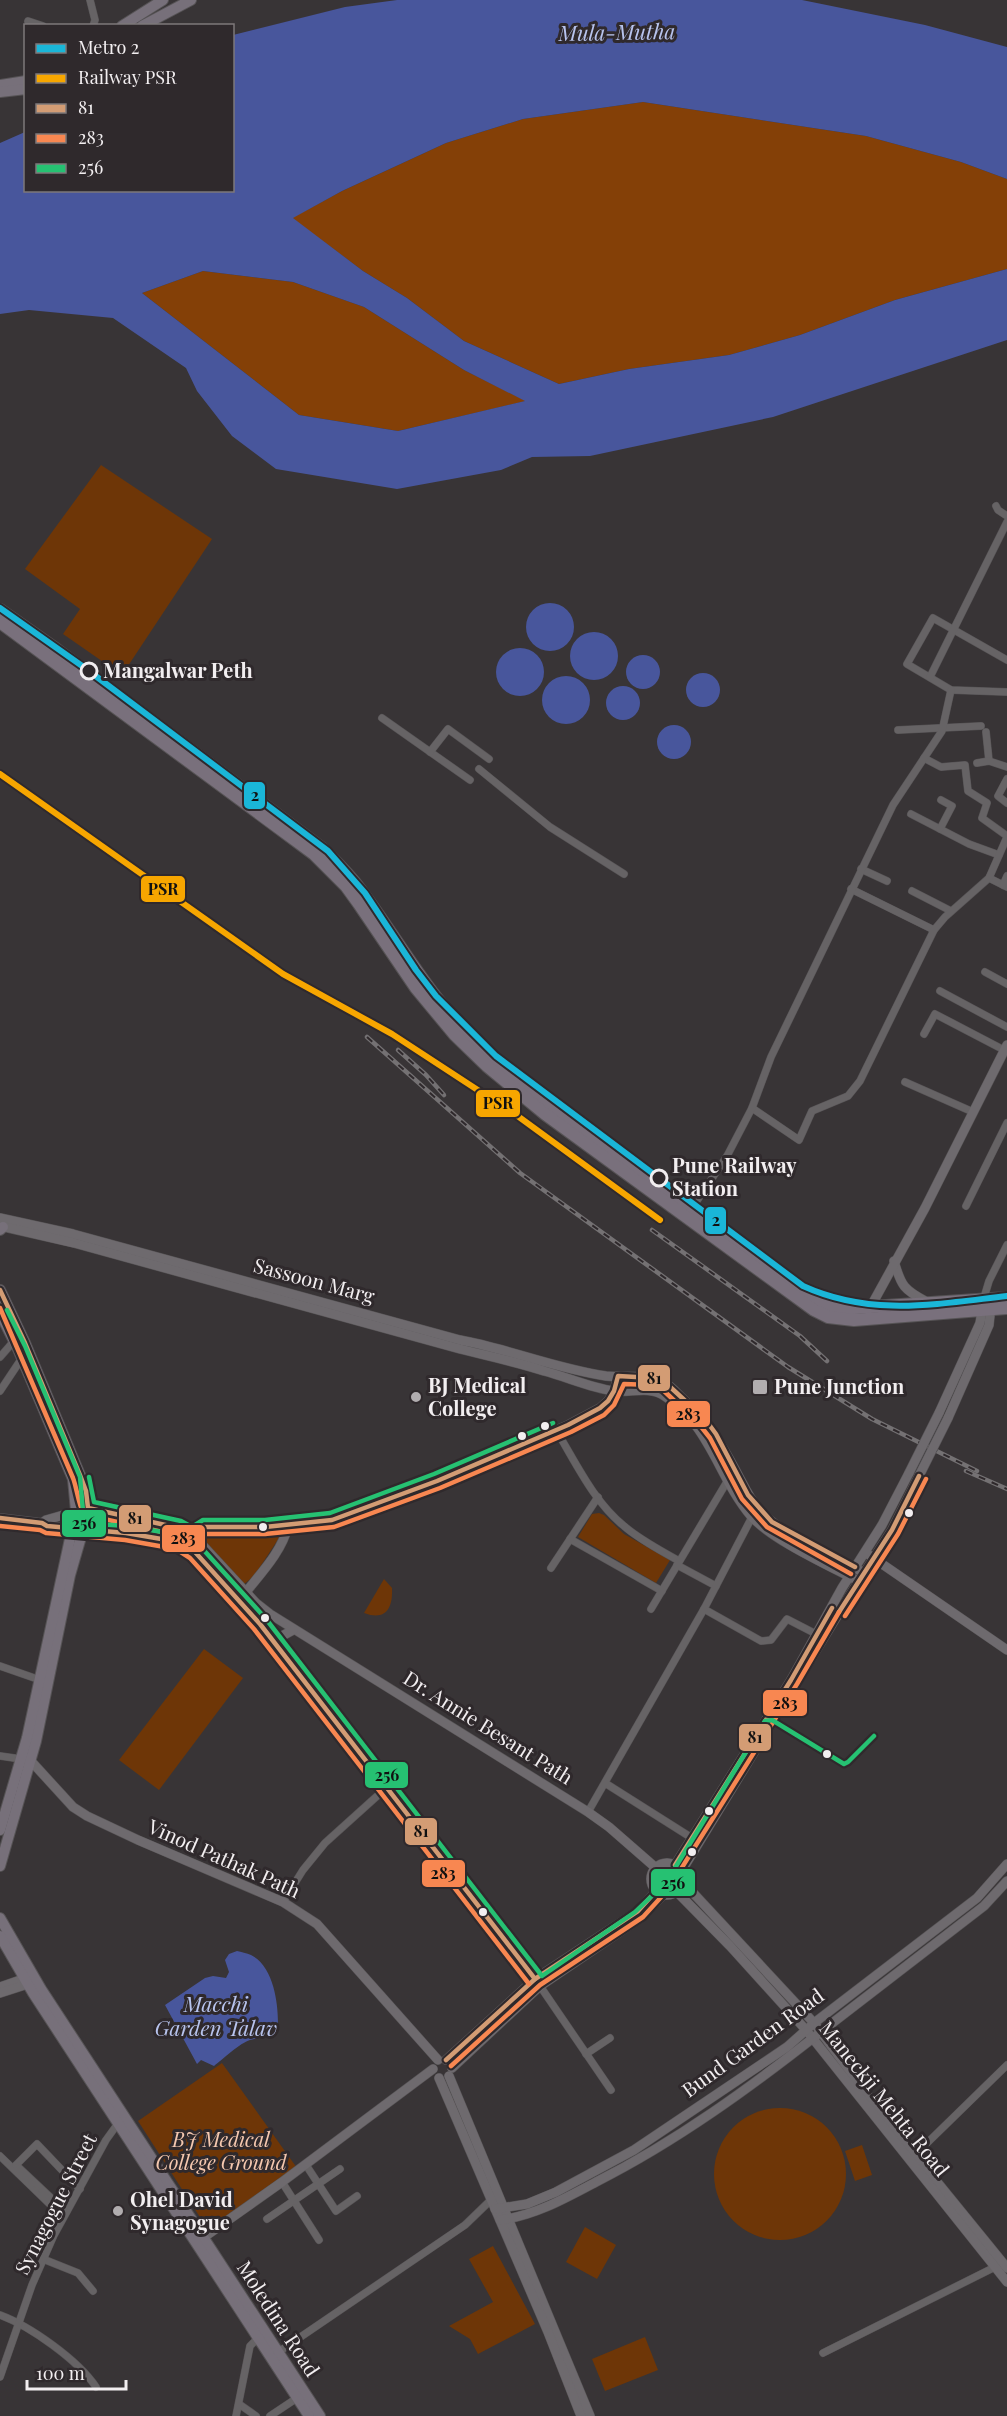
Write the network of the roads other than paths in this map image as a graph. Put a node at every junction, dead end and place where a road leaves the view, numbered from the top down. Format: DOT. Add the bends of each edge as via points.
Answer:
graph roads {
  1 [pos="90,0"];
  2 [pos="191,0"];
  3 [pos="163,3"];
  4 [pos="28,21"];
  5 [pos="38,24"];
  6 [pos="94,24"];
  7 [pos="126,24"];
  8 [pos="144,24"];
  9 [pos="24,81"];
  10 [pos="0,84"];
  11 [pos="24,89"];
  12 [pos="0,92"];
  13 [pos="996,506"];
  14 [pos="1007,516"];
  15 [pos="1007,522"];
  16 [pos="0,610"];
  17 [pos="0,622"];
  18 [pos="954,630"];
  19 [pos="1007,660"];
  20 [pos="930,677"];
  21 [pos="951,690"];
  22 [pos="1007,692"];
  23 [pos="382,718"];
  24 [pos="944,727"];
  25 [pos="154,728"];
  26 [pos="898,730"];
  27 [pos="430,752"];
  28 [pos="924,758"];
  29 [pos="489,759"];
  30 [pos="989,761"];
  31 [pos="977,763"];
  32 [pos="1007,767"];
  33 [pos="479,769"];
  34 [pos="1007,779"];
  35 [pos="470,780"];
  36 [pos="941,800"];
  37 [pos="1007,803"];
  38 [pos="910,814"];
  39 [pos="940,829"];
  40 [pos="1007,837"];
  41 [pos="999,855"];
  42 [pos="861,869"];
  43 [pos="624,874"];
  44 [pos="1007,876"];
  45 [pos="989,878"];
  46 [pos="887,881"];
  47 [pos="1005,886"];
  48 [pos="851,889"];
  49 [pos="912,891"];
  50 [pos="951,911"];
  51 [pos="934,930"];
  52 [pos="985,972"];
  53 [pos="1007,984"];
  54 [pos="940,991"];
  55 [pos="1007,1027"];
  56 [pos="924,1034"];
  57 [pos="1006,1047"];
  58 [pos="905,1082"];
  59 [pos="752,1108"];
  60 [pos="973,1112"];
  61 [pos="1007,1123"];
  62 [pos="1003,1139"];
  63 [pos="966,1206"];
  64 [pos="692,1208"];
  65 [pos="1,1226"];
  66 [pos="1007,1245"];
  67 [pos="894,1261"];
  68 [pos="0,1290"];
  69 [pos="1007,1298"];
  70 [pos="927,1302"];
  71 [pos="987,1305"];
  72 [pos="870,1308"];
  73 [pos="1007,1308"];
  74 [pos="0,1313"];
  75 [pos="14,1341"];
  76 [pos="0,1357"];
  77 [pos="22,1358"];
  78 [pos="573,1375"];
  79 [pos="618,1376"];
  80 [pos="0,1391"];
  81 [pos="614,1391"];
  82 [pos="556,1430"];
  83 [pos="914,1474"];
  84 [pos="728,1480"];
  85 [pos="598,1497"];
  86 [pos="88,1508"];
  87 [pos="76,1511"];
  88 [pos="752,1517"];
  89 [pos="0,1518"];
  90 [pos="42,1523"];
  91 [pos="288,1526"];
  92 [pos="78,1530"];
  93 [pos="194,1536"];
  94 [pos="570,1539"];
  95 [pos="189,1548"];
  96 [pos="865,1552"];
  97 [pos="874,1558"];
  98 [pos="678,1563"];
  99 [pos="551,1568"];
  100 [pos="852,1572"];
  101 [pos="865,1573"];
  102 [pos="860,1582"];
  103 [pos="716,1586"];
  104 [pos="662,1591"];
  105 [pos="246,1592"];
  106 [pos="651,1609"];
  107 [pos="704,1609"];
  108 [pos="293,1630"];
  109 [pos="818,1635"];
  110 [pos="1007,1650"];
  111 [pos="281,1652"];
  112 [pos="0,1666"];
  113 [pos="45,1681"];
  114 [pos="0,1756"];
  115 [pos="26,1759"];
  116 [pos="605,1783"];
  117 [pos="386,1788"];
  118 [pos="588,1812"];
  119 [pos="0,1830"];
  120 [pos="692,1838"];
  121 [pos="1007,1864"];
  122 [pos="0,1866"];
  123 [pos="656,1868"];
  124 [pos="680,1873"];
  125 [pos="1007,1881"];
  126 [pos="676,1891"];
  127 [pos="661,1892"];
  128 [pos="284,1902"];
  129 [pos="0,1918"];
  130 [pos="0,1936"];
  131 [pos="30,1980"];
  132 [pos="538,1982"];
  133 [pos="0,1987"];
  134 [pos="0,1993"];
  135 [pos="810,2027"];
  136 [pos="816,2036"];
  137 [pos="610,2038"];
  138 [pos="586,2054"];
  139 [pos="442,2060"];
  140 [pos="1007,2065"];
  141 [pos="451,2072"];
  142 [pos="435,2074"];
  143 [pos="611,2090"];
  144 [pos="121,2121"];
  145 [pos="914,2155"];
  146 [pos="0,2156"];
  147 [pos="307,2167"];
  148 [pos="340,2169"];
  149 [pos="283,2184"];
  150 [pos="318,2184"];
  151 [pos="80,2189"];
  152 [pos="357,2196"];
  153 [pos="293,2201"];
  154 [pos="496,2203"];
  155 [pos="65,2215"];
  156 [pos="267,2219"];
  157 [pos="505,2220"];
  158 [pos="319,2240"];
  159 [pos="200,2242"];
  160 [pos="43,2259"];
  161 [pos="995,2267"];
  162 [pos="1007,2268"];
  163 [pos="1007,2282"];
  164 [pos="93,2291"];
  165 [pos="0,2315"];
  166 [pos="19,2322"];
  167 [pos="258,2338"];
  168 [pos="823,2353"];
  169 [pos="274,2355"];
  170 [pos="0,2375"];
  171 [pos="96,2387"];
  172 [pos="297,2398"];
  173 [pos="239,2404"];
  174 [pos="236,2416"];
  175 [pos="256,2416"];
  176 [pos="270,2416"];
  177 [pos="309,2416"];
  178 [pos="320,2416"];
  179 [pos="581,2416"];
  180 [pos="590,2416"];
  1 -- 6 [label="street"];
  2 -- 3 [label="main road"];
  3 -- 7 [label="main road"];
  3 -- 8 [label="main road"];
  4 -- 5 [label="street"];
  9 -- 10 [label="main road"];
  11 -- 12 [label="main road"];
  13 -- 14 [label="street"];
  15 -- 18 [label="street"];
  16 -- 25 [label="highway"];
  17 -- 25 [label="highway"];
  18 -- 19 [label="street"];
  18 -- 20 [label="street"];
  18 -- 20 [label="street" via="933,618 907,664"];
  20 -- 21 [label="street"];
  21 -- 22 [label="street"];
  21 -- 24 [label="street"];
  23 -- 27 [label="street"];
  24 -- 26 [label="street"];
  24 -- 28 [label="street"];
  24 -- 30 [label="street" via="983,729"];
  25 -- 64 [label="highway" via="301,831 332,858 367,899 423,982 493,1059 550,1106"];
  25 -- 71 [label="highway" via="320,859 359,904 416,988 487,1066 545,1114 814,1310 828,1317 854,1320"];
  27 -- 29 [label="street" via="448,729"];
  27 -- 35 [label="street"];
  28 -- 40 [label="street" via="941,767 964,765 969,793 987,803 982,818"];
  28 -- 42 [label="street" via="893,805"];
  30 -- 31 [label="street"];
  30 -- 32 [label="street"];
  33 -- 43 [label="street" via="550,827"];
  34 -- 37 [label="street" via="998,796"];
  36 -- 39 [label="street" via="952,806"];
  38 -- 39 [label="street"];
  39 -- 41 [label="street"];
  40 -- 41 [label="street"];
  41 -- 45 [label="street"];
  42 -- 46 [label="street"];
  42 -- 48 [label="street"];
  44 -- 47 [label="street"];
  45 -- 47 [label="street"];
  45 -- 50 [label="street"];
  48 -- 51 [label="street"];
  48 -- 59 [label="street" via="771,1057"];
  49 -- 50 [label="street"];
  50 -- 51 [label="street"];
  51 -- 59 [label="street" via="860,1081 848,1096 813,1111 799,1140"];
  52 -- 53 [label="street"];
  54 -- 55 [label="street"];
  56 -- 57 [label="street" via="935,1014"];
  57 -- 60 [label="main road"];
  58 -- 60 [label="street"];
  59 -- 64 [label="street" via="727,1156"];
  60 -- 67 [label="main road"];
  61 -- 62 [label="street"];
  62 -- 63 [label="street"];
  64 -- 72 [label="highway" via="830,1307"];
  65 -- 78 [label="main road, Sassoon Marg" via="449,1346"];
  66 -- 71 [label="street" via="988,1281"];
  67 -- 70 [label="main road" via="903,1287"];
  67 -- 72 [label="main road"];
  68 -- 86 [label="main road" via="80,1474"];
  69 -- 71 [label="highway"];
  70 -- 71 [label="highway"];
  70 -- 72 [label="highway"];
  71 -- 73 [label="highway"];
  71 -- 83 [label="main road, bridge" via="943,1415"];
  74 -- 75 [label="main road"];
  75 -- 76 [label="street"];
  75 -- 77 [label="main road"];
  77 -- 80 [label="street"];
  77 -- 87 [label="main road" via="73,1479"];
  78 -- 79 [label="main road, Sassoon Marg"];
  78 -- 81 [label="main road, Sassoon Marg"];
  79 -- 81 [label="main road"];
  79 -- 100 [label="main road, Sassoon Marg" via="654,1378 667,1384 705,1419 760,1510 772,1522"];
  81 -- 82 [label="main road" via="600,1407"];
  81 -- 84 [label="main road, Sassoon Marg" via="654,1390 674,1404 707,1439"];
  82 -- 85 [label="street"];
  82 -- 91 [label="main road" via="332,1520"];
  83 -- 96 [label="main road"];
  83 -- 97 [label="main road" via="891,1530"];
  84 -- 88 [label="main road, Sassoon Marg"];
  84 -- 98 [label="street"];
  85 -- 94 [label="street"];
  85 -- 98 [label="street" via="624,1527"];
  86 -- 87 [label="main road"];
  86 -- 92 [label="main road"];
  86 -- 93 [label="main road" via="179,1528"];
  87 -- 90 [label="main road"];
  87 -- 92 [label="main road"];
  88 -- 100 [label="main road, Sassoon Marg" via="765,1529"];
  88 -- 103 [label="street"];
  89 -- 90 [label="main road"];
  90 -- 92 [label="main road"];
  91 -- 93 [label="main road" via="204,1527"];
  91 -- 105 [label="main road" via="270,1563"];
  92 -- 95 [label="main road" via="126,1533 179,1542"];
  92 -- 113 [label="main road"];
  93 -- 95 [label="main road"];
  93 -- 105 [label="main road, Dr. Annie Besant Path"];
  94 -- 99 [label="street"];
  94 -- 104 [label="street"];
  95 -- 111 [label="main road" via="231,1590"];
  96 -- 97 [label="main road"];
  96 -- 100 [label="main road"];
  97 -- 101 [label="main road"];
  97 -- 110 [label="main road"];
  98 -- 103 [label="street"];
  98 -- 104 [label="street"];
  100 -- 101 [label="main road"];
  100 -- 102 [label="main road"];
  100 -- 109 [label="main road"];
  101 -- 102 [label="main road"];
  102 -- 124 [label="main road"];
  103 -- 107 [label="street"];
  104 -- 106 [label="street"];
  105 -- 108 [label="main road, Dr. Annie Besant Path"];
  107 -- 109 [label="street" via="761,1641 771,1640 787,1618"];
  107 -- 116 [label="street"];
  108 -- 111 [label="main road" via="282,1636"];
  108 -- 118 [label="main road, Dr. Annie Besant Path"];
  109 -- 120 [label="main road"];
  111 -- 117 [label="main road"];
  112 -- 113 [label="street"];
  113 -- 115 [label="main road"];
  114 -- 115 [label="street"];
  115 -- 119 [label="main road"];
  115 -- 122 [label="main road"];
  115 -- 128 [label="main road, Vinod Pathak Path" via="73,1807 96,1821"];
  116 -- 118 [label="street"];
  116 -- 120 [label="street"];
  117 -- 128 [label="street" via="325,1843"];
  117 -- 132 [label="main road"];
  118 -- 123 [label="main road, Dr. Annie Besant Path"];
  120 -- 124 [label="main road"];
  121 -- 135 [label="main road, Bund Garden Road" via="977,1898"];
  123 -- 124 [label="main road" via="663,1863"];
  123 -- 127 [label="main road" via="651,1879"];
  124 -- 126 [label="main road"];
  124 -- 135 [label="main road, Maneckji Mehta Road"];
  125 -- 136 [label="main road, Bund Garden Road" via="984,1906"];
  126 -- 127 [label="main road"];
  126 -- 135 [label="main road, Maneckji Mehta Road"];
  127 -- 132 [label="main road"];
  128 -- 139 [label="main road, Vinod Pathak Path" via="317,1924"];
  129 -- 131 [label="main road"];
  130 -- 131 [label="main road"];
  131 -- 133 [label="main road"];
  131 -- 134 [label="main road"];
  131 -- 144 [label="main road"];
  132 -- 138 [label="street"];
  132 -- 139 [label="main road"];
  132 -- 141 [label="main road"];
  135 -- 136 [label="main road, Maneckji Mehta Road"];
  135 -- 154 [label="main road, Bund Garden Road" via="787,2047 634,2150 527,2204"];
  136 -- 145 [label="main road, Maneckji Mehta Road"];
  136 -- 157 [label="main road, Bund Garden Road" via="640,2160 561,2200"];
  137 -- 138 [label="street"];
  138 -- 143 [label="street"];
  139 -- 141 [label="main road, Vinod Pathak Path"];
  139 -- 142 [label="main road"];
  140 -- 145 [label="street"];
  141 -- 142 [label="main road"];
  141 -- 154 [label="main road"];
  142 -- 147 [label="main road"];
  142 -- 154 [label="main road"];
  144 -- 151 [label="street, Synagogue Street"];
  144 -- 159 [label="main road"];
  145 -- 161 [label="main road, Maneckji Mehta Road"];
  145 -- 162 [label="main road, Maneckji Mehta Road"];
  146 -- 155 [label="street"];
  147 -- 149 [label="main road"];
  147 -- 150 [label="street"];
  148 -- 150 [label="street"];
  149 -- 153 [label="street"];
  149 -- 159 [label="main road"];
  150 -- 152 [label="street" via="336,2211"];
  150 -- 153 [label="street"];
  151 -- 155 [label="street, Synagogue Street"];
  151 -- 155 [label="street" via="37,2144 16,2165"];
  153 -- 156 [label="street"];
  153 -- 158 [label="street"];
  154 -- 157 [label="main road"];
  154 -- 169 [label="street"];
  155 -- 160 [label="street, Synagogue Street"];
  157 -- 179 [label="main road"];
  157 -- 180 [label="main road"];
  159 -- 167 [label="main road, Moledina Road"];
  159 -- 169 [label="main road, Moledina Road"];
  160 -- 164 [label="street" via="78,2273"];
  160 -- 166 [label="street, Synagogue Street"];
  161 -- 163 [label="main road, Maneckji Mehta Road"];
  161 -- 168 [label="street"];
  165 -- 166 [label="street"];
  166 -- 170 [label="street, Synagogue Street"];
  166 -- 171 [label="street" via="58,2350"];
  167 -- 169 [label="main road, Moledina Road"];
  167 -- 173 [label="street" via="250,2346"];
  169 -- 172 [label="main road, Moledina Road"];
  169 -- 178 [label="main road, Moledina Road"];
  172 -- 176 [label="street"];
  172 -- 177 [label="main road, Moledina Road"];
  173 -- 174 [label="street"];
  173 -- 175 [label="street"];
}
